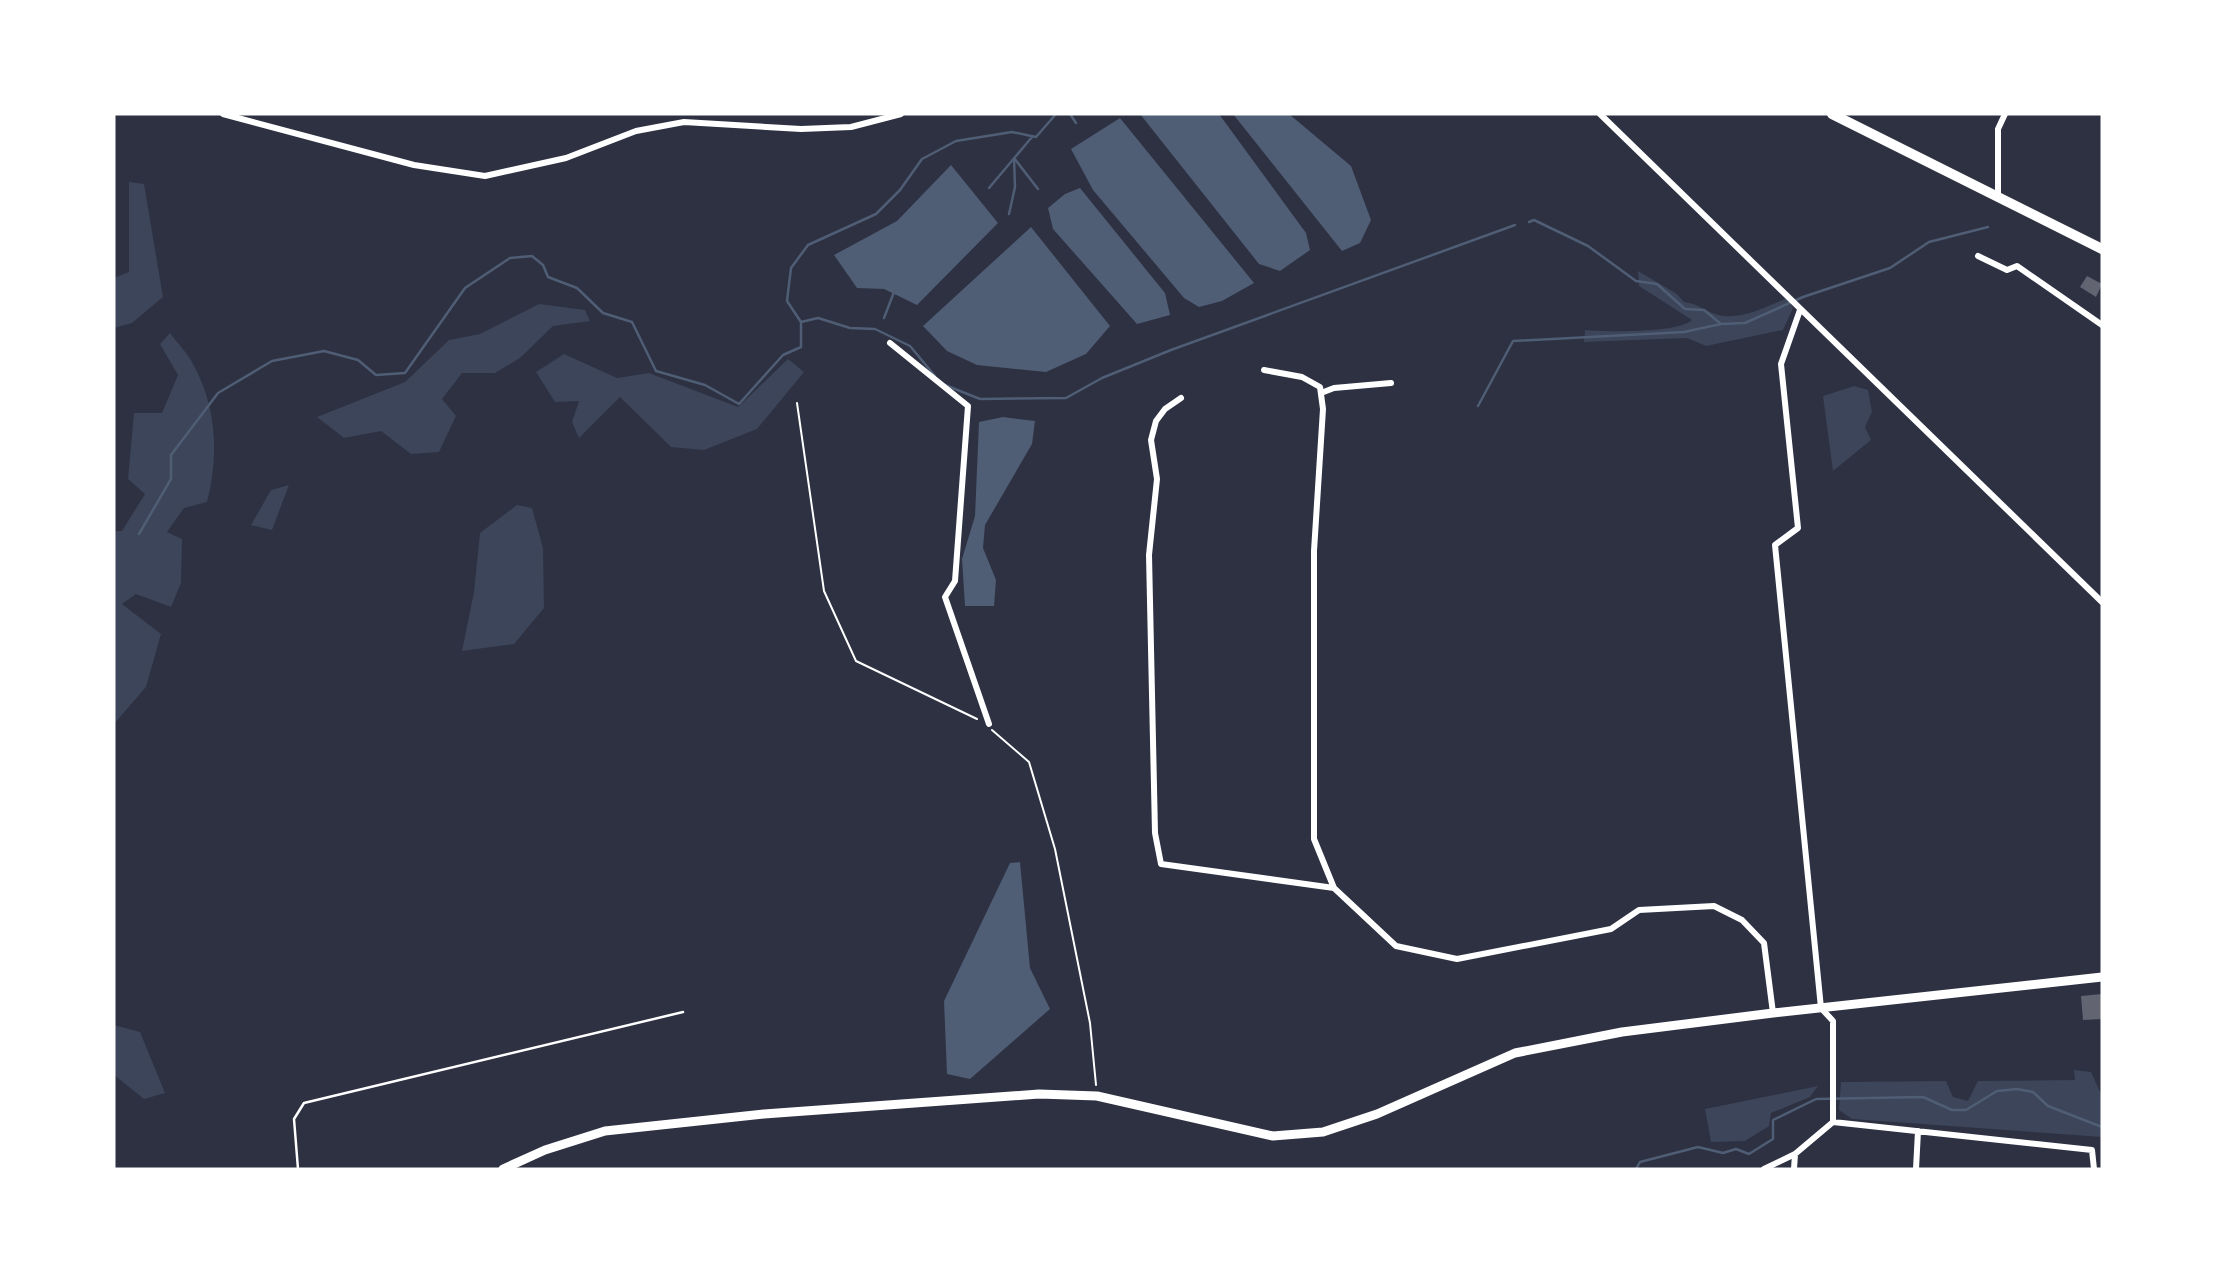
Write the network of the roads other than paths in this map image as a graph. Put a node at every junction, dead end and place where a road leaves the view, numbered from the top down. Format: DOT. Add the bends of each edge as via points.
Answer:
graph roads {
  1 [pos="223,114"];
  2 [pos="901,114"];
  3 [pos="1600,114"];
  4 [pos="1832,114"];
  5 [pos="2005,114"];
  6 [pos="1998,195"];
  7 [pos="2102,249"];
  8 [pos="1978,256"];
  9 [pos="1799,308"];
  10 [pos="2102,325"];
  11 [pos="890,344"];
  12 [pos="1264,370"];
  13 [pos="1391,383"];
  14 [pos="1321,393"];
  15 [pos="1181,398"];
  16 [pos="2102,601"];
  17 [pos="989,724"];
  18 [pos="1334,888"];
  19 [pos="2102,977"];
  20 [pos="1821,1007"];
  21 [pos="683,1012"];
  22 [pos="1773,1013"];
  23 [pos="1833,1122"];
  24 [pos="1918,1131"];
  25 [pos="1794,1154"];
  26 [pos="298,1169"];
  27 [pos="503,1169"];
  28 [pos="1764,1169"];
  29 [pos="1794,1169"];
  30 [pos="1916,1169"];
  31 [pos="2094,1169"];
  1 -- 2 [label="street" via="414,165 485,176 566,159 636,131 684,122 801,129 851,127"];
  3 -- 9 [label="street"];
  4 -- 6 [label="main road"];
  5 -- 6 [label="street" via="1998,129"];
  6 -- 7 [label="main road"];
  8 -- 10 [label="street" via="2007,270 2017,266"];
  9 -- 16 [label="street"];
  9 -- 20 [label="street" via="1781,364 1798,528 1775,545"];
  11 -- 17 [label="street" via="968,406 956,581 945,597"];
  12 -- 14 [label="street" via="1302,377 1320,387"];
  13 -- 14 [label="street"];
  14 -- 18 [label="street" via="1314,551 1314,839"];
  15 -- 18 [label="street" via="1156,421 1152,440 1157,479 1149,555 1155,833 1161,864"];
  18 -- 22 [label="street" via="1396,946 1457,959 1611,929 1639,910 1714,905 1742,920 1764,943"];
  19 -- 20 [label="main road"];
  20 -- 22 [label="main road"];
  20 -- 23 [label="street" via="1833,1021"];
  21 -- 26 [label="lane" via="304,1103 293,1119"];
  22 -- 27 [label="main road" via="1622,1032 1515,1053 1377,1114 1323,1132 1273,1136 1097,1096 1039,1094 605,1131"];
  23 -- 24 [label="street"];
  23 -- 25 [label="street"];
  24 -- 30 [label="street"];
  24 -- 31 [label="street" via="2092,1150"];
  25 -- 28 [label="street"];
  25 -- 29 [label="street"];
}
